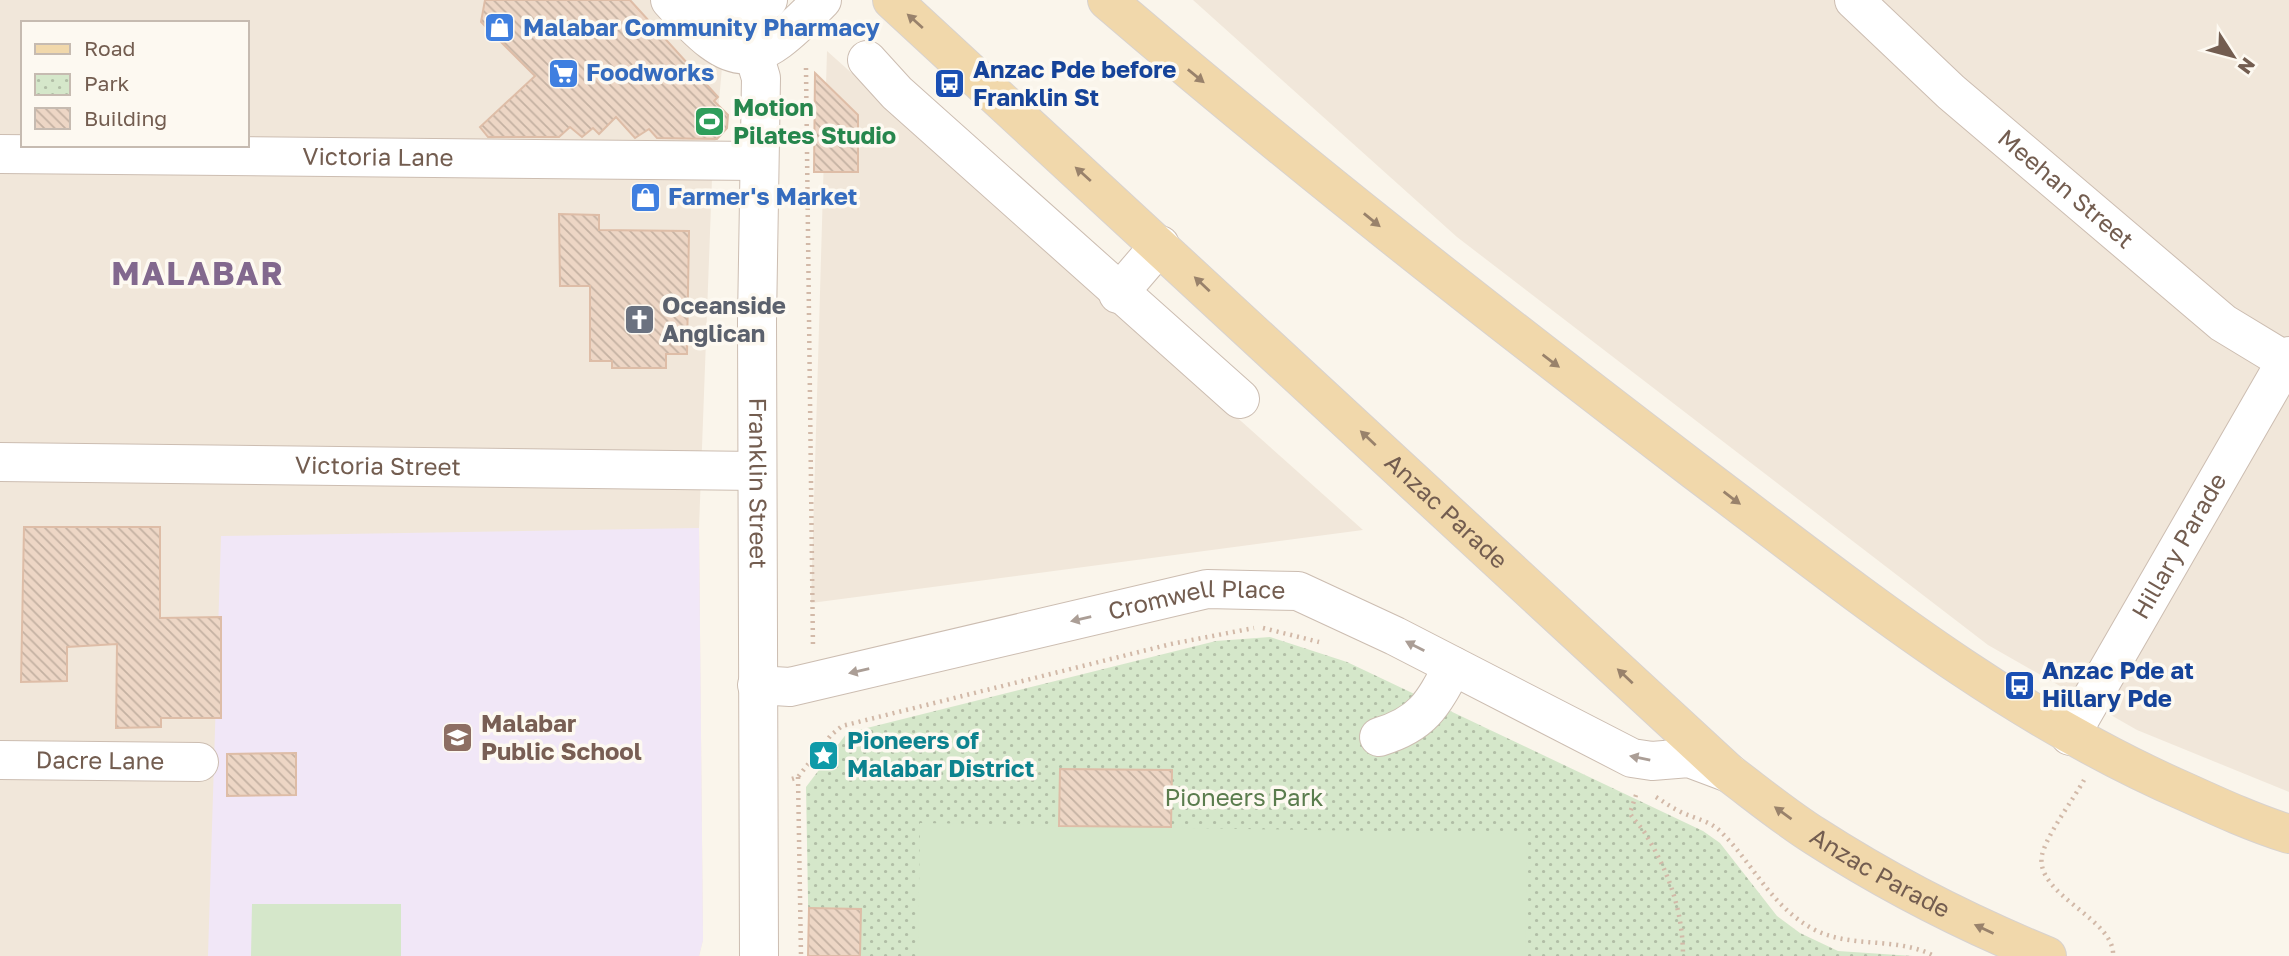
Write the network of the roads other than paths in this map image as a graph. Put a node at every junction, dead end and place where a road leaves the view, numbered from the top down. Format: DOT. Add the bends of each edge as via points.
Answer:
graph roads {
  1 [pos="670,0"];
  2 [pos="822,0"];
  3 [pos="892,0"];
  4 [pos="1107,0"];
  5 [pos="1854,0"];
  6 [pos="740,5"];
  7 [pos="754,53"];
  8 [pos="867,60"];
  9 [pos="0,155"];
  10 [pos="758,161"];
  11 [pos="1160,245"];
  12 [pos="1118,294"];
  13 [pos="2288,360"];
  14 [pos="1240,399"];
  15 [pos="0,462"];
  16 [pos="757,471"];
  17 [pos="1453,666"];
  18 [pos="757,685"];
  19 [pos="2070,736"];
  20 [pos="1379,737"];
  21 [pos="0,760"];
  22 [pos="199,762"];
  23 [pos="1729,773"];
  24 [pos="2289,834"];
  25 [pos="759,956"];
  26 [pos="2047,956"];
  1 -- 7 [label="street" via="715,46 735,55"];
  2 -- 7 [label="street" via="788,33"];
  11 -- 3 [label="main road, Anzac Parade, one-way"];
  4 -- 19 [label="main road, one-way" via="1449,283 1940,654"];
  5 -- 13 [label="street, Meehan Street" via="1951,92 2222,323"];
  6 -- 7 [label="street, Franklin Street"];
  7 -- 10 [label="street, Franklin Street" via="761,78"];
  8 -- 12 [label="street" via="897,93"];
  9 -- 10 [label="street, Victoria Lane"];
  10 -- 16 [label="street, Franklin Street"];
  11 -- 12 [label="street"];
  23 -- 11 [label="main road, Anzac Parade, one-way"];
  12 -- 14 [label="street"];
  13 -- 19 [label="street, Hillary Parade"];
  15 -- 16 [label="street, Victoria Street"];
  16 -- 18 [label="street, Franklin Street"];
  17 -- 18 [label="street, Cromwell Place, one-way" via="1298,591 1207,589 790,687"];
  17 -- 20 [label="street" via="1416,722"];
  23 -- 17 [label="street, Cromwell Place, one-way" via="1689,758 1632,758"];
  18 -- 25 [label="street, Franklin Street"];
  19 -- 24 [label="main road" via="2154,779"];
  21 -- 22 [label="street, Dacre Lane"];
  26 -- 23 [label="main road, Anzac Parade, one-way" via="1888,880 1814,836"];
}
